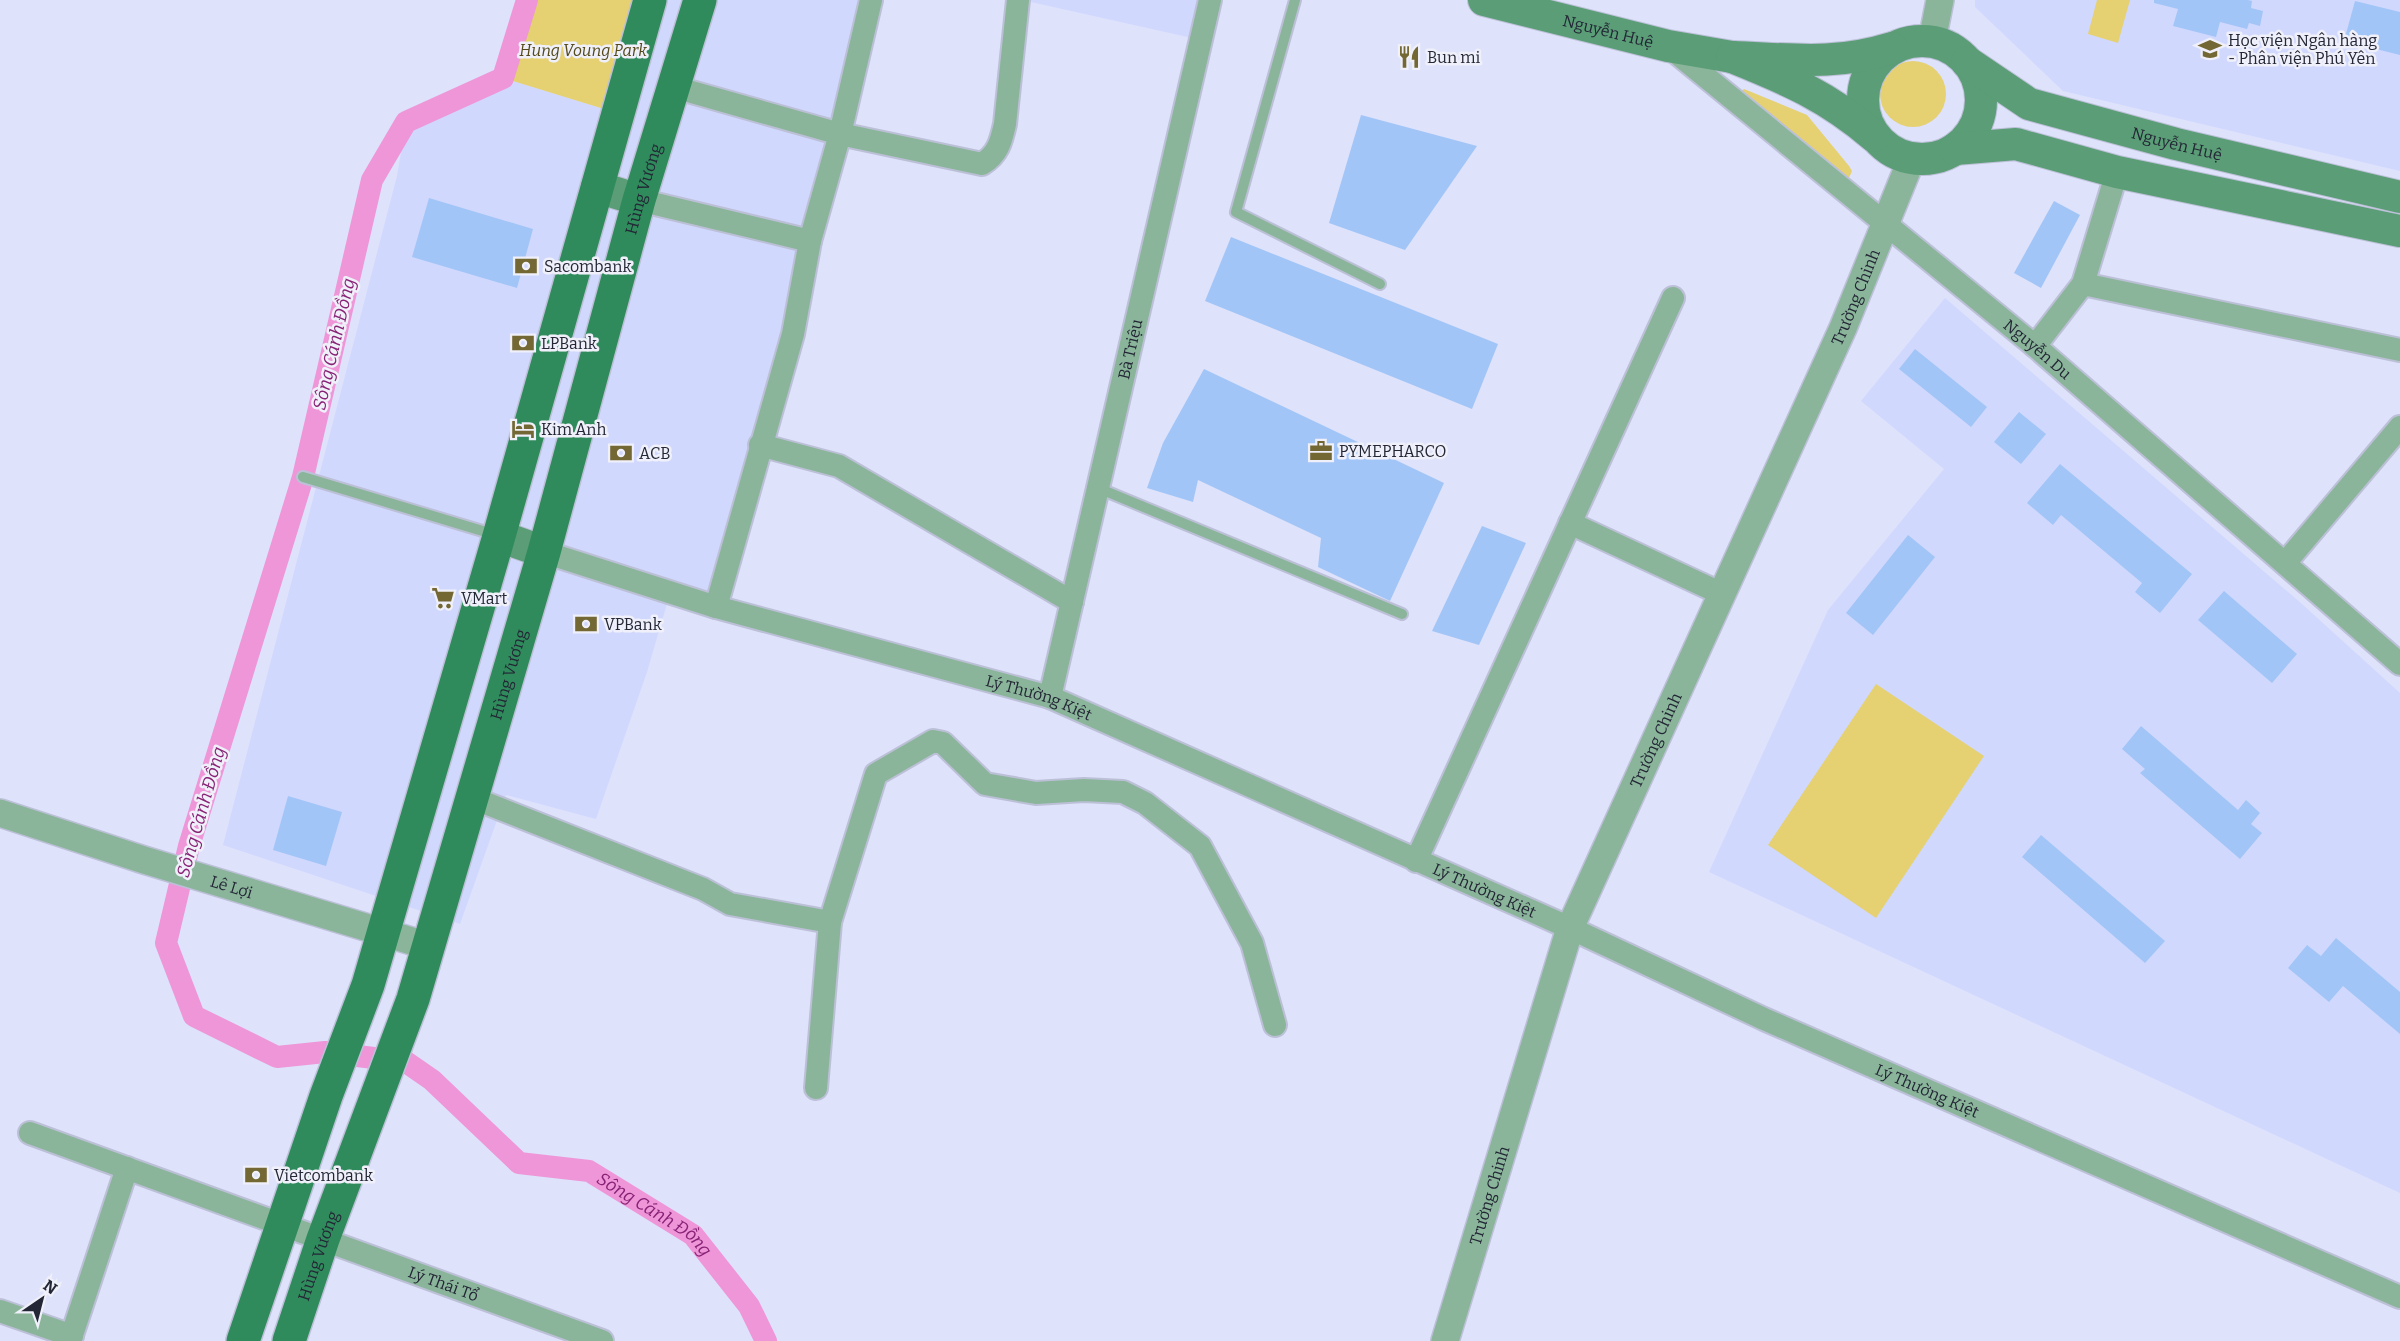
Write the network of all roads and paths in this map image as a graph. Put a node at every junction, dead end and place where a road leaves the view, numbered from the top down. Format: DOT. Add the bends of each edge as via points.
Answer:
graph roads {
  1 [pos="650,0"];
  2 [pos="700,0"];
  3 [pos="872,0"];
  4 [pos="1018,0"];
  5 [pos="1210,0"];
  6 [pos="1295,0"];
  7 [pos="1484,0"];
  8 [pos="1940,0"];
  9 [pos="1932,41"];
  10 [pos="1668,46"];
  11 [pos="1896,46"];
  12 [pos="1732,57"];
  13 [pos="1967,62"];
  14 [pos="674,87"];
  15 [pos="840,134"];
  16 [pos="1880,141"];
  17 [pos="2176,144"];
  18 [pos="1955,149"];
  19 [pos="1912,158"];
  20 [pos="2117,172"];
  21 [pos="2171,183"];
  22 [pos="597,187"];
  23 [pos="2400,197"];
  24 [pos="639,200"];
  25 [pos="1885,226"];
  26 [pos="2400,231"];
  27 [pos="810,241"];
  28 [pos="1380,284"];
  29 [pos="2083,284"];
  30 [pos="1673,298"];
  31 [pos="2035,346"];
  32 [pos="2400,350"];
  33 [pos="2400,428"];
  34 [pos="760,445"];
  35 [pos="303,477"];
  36 [pos="1098,488"];
  37 [pos="1570,523"];
  38 [pos="499,536"];
  39 [pos="543,552"];
  40 [pos="2286,562"];
  41 [pos="1722,594"];
  42 [pos="1072,602"];
  43 [pos="716,607"];
  44 [pos="1402,614"];
  45 [pos="2400,663"];
  46 [pos="1050,698"];
  47 [pos="470,797"];
  48 [pos="0,813"];
  49 [pos="1416,861"];
  50 [pos="830,922"];
  51 [pos="1570,928"];
  52 [pos="383,932"];
  53 [pos="428,946"];
  54 [pos="1275,1025"];
  55 [pos="816,1088"];
  56 [pos="30,1133"];
  57 [pos="127,1168"];
  58 [pos="283,1224"];
  59 [pos="323,1239"];
  60 [pos="2400,1297"];
  61 [pos="0,1311"];
  62 [pos="71,1338"];
  63 [pos="243,1341"];
  64 [pos="289,1341"];
  65 [pos="602,1341"];
  66 [pos="1445,1341"];
  1 -- 22 [label="main road"];
  2 -- 14 [label="main road, Hùng Vương"];
  3 -- 15 [label="street"];
  4 -- 15 [label="street" via="1005,124 994,156 982,164"];
  5 -- 36 [label="street, Bà Triệu"];
  6 -- 28 [label="lane" via="1236,213"];
  7 -- 10 [label="main road, Nguyễn Huệ"];
  8 -- 9 [label="street"];
  9 -- 11 [label="main road"];
  9 -- 13 [label="main road" via="1951,48"];
  10 -- 12 [label="main road, Nguyễn Huệ"];
  10 -- 25 [label="street, Nguyễn Du"];
  11 -- 12 [label="main road" via="1863,57 1833,61"];
  11 -- 16 [label="main road" via="1869,72 1864,89 1863,108"];
  12 -- 16 [label="main road" via="1801,86 1842,110"];
  13 -- 17 [label="main road, Nguyễn Huệ" via="2029,104"];
  13 -- 18 [label="main road" via="1977,79 1981,98 1978,118"];
  14 -- 15 [label="street"];
  14 -- 24 [label="main road, Hùng Vương"];
  15 -- 27 [label="street"];
  16 -- 19 [label="main road"];
  17 -- 21 [label="main road"];
  17 -- 23 [label="main road, Nguyễn Huệ"];
  18 -- 19 [label="main road" via="1942,156"];
  18 -- 20 [label="main road" via="2016,144"];
  19 -- 25 [label="street, Trường Chinh"];
  20 -- 21 [label="main road"];
  20 -- 29 [label="street"];
  21 -- 26 [label="main road"];
  22 -- 24 [label="main road"];
  22 -- 38 [label="main road"];
  24 -- 27 [label="street"];
  24 -- 39 [label="main road, Hùng Vương"];
  25 -- 31 [label="street, Nguyễn Du"];
  25 -- 41 [label="street, Trường Chinh"];
  27 -- 34 [label="street" via="793,334"];
  29 -- 31 [label="street"];
  29 -- 32 [label="street"];
  30 -- 37 [label="street"];
  31 -- 40 [label="street, Nguyễn Du"];
  33 -- 40 [label="street"];
  34 -- 42 [label="street" via="839,466"];
  34 -- 43 [label="street"];
  35 -- 38 [label="lane"];
  36 -- 42 [label="street, Bà Triệu"];
  36 -- 44 [label="lane"];
  37 -- 41 [label="street"];
  37 -- 49 [label="street"];
  38 -- 39 [label="main road"];
  38 -- 52 [label="main road"];
  39 -- 43 [label="street, Lý Thường Kiệt"];
  39 -- 47 [label="main road, Hùng Vương"];
  40 -- 45 [label="street, Nguyễn Du"];
  41 -- 51 [label="street, Trường Chinh"];
  42 -- 46 [label="street, Bà Triệu"];
  43 -- 46 [label="street, Lý Thường Kiệt"];
  46 -- 49 [label="street, Lý Thường Kiệt"];
  47 -- 50 [label="street" via="703,889 730,904"];
  47 -- 53 [label="main road, Hùng Vương"];
  48 -- 52 [label="street, Lê Lợi"];
  49 -- 51 [label="street, Lý Thường Kiệt"];
  50 -- 54 [label="street" via="876,774 933,741 943,743 985,784 1036,793 1123,792 1145,803 1200,846 1252,943"];
  50 -- 55 [label="street"];
  51 -- 60 [label="street, Lý Thường Kiệt" via="1764,1019"];
  51 -- 66 [label="street, Trường Chinh"];
  52 -- 53 [label="street, Lê Lợi"];
  52 -- 58 [label="main road"];
  53 -- 59 [label="main road, Hùng Vương" via="413,999"];
  56 -- 57 [label="street, Lý Thái Tổ"];
  57 -- 58 [label="street, Lý Thái Tổ"];
  57 -- 62 [label="street"];
  58 -- 59 [label="street, Lý Thái Tổ"];
  58 -- 63 [label="main road"];
  59 -- 64 [label="main road, Hùng Vương"];
  59 -- 65 [label="street, Lý Thái Tổ"];
  61 -- 62 [label="street"];
}
